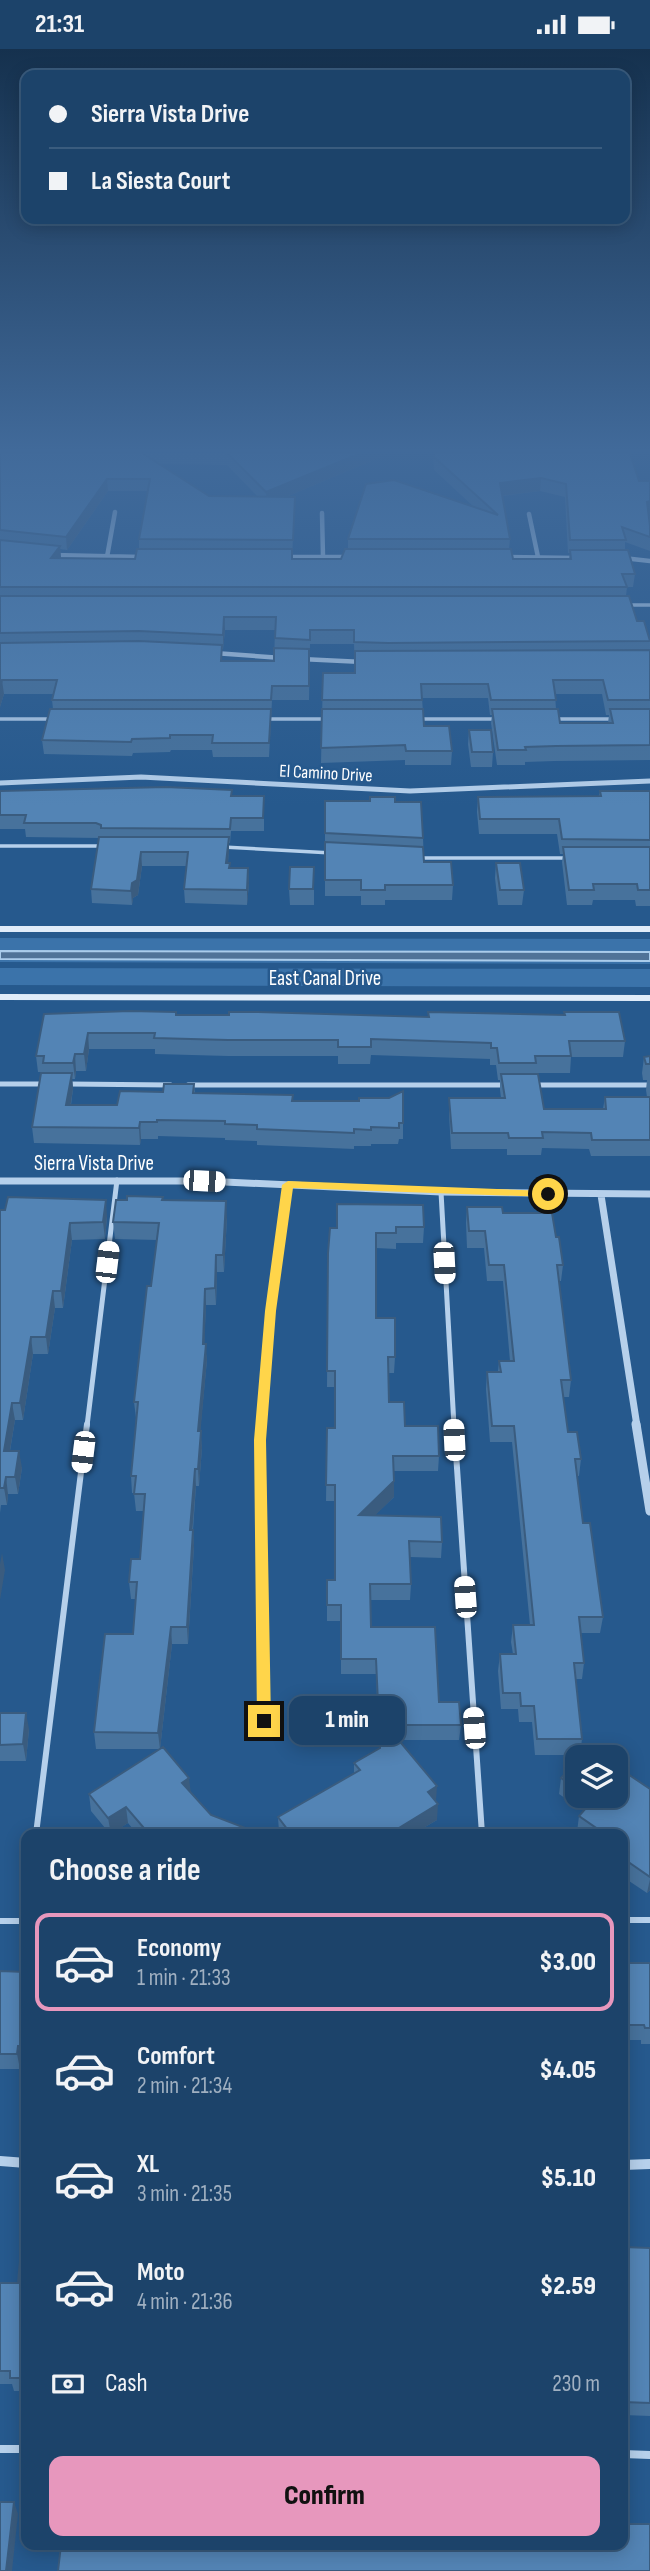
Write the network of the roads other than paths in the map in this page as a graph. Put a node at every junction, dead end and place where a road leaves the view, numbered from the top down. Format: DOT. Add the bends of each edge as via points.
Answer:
graph roads {
  1 [pos="622,605"];
  2 [pos="650,605"];
  3 [pos="209,653"];
  4 [pos="289,659"];
  5 [pos="296,659"];
  6 [pos="369,662"];
  7 [pos="0,719"];
  8 [pos="55,719"];
  9 [pos="263,719"];
  10 [pos="332,719"];
  11 [pos="415,719"];
  12 [pos="498,719"];
  13 [pos="553,719"];
  14 [pos="622,719"];
  15 [pos="650,781"];
  16 [pos="0,783"];
  17 [pos="0,846"];
  18 [pos="111,846"];
  19 [pos="222,847"];
  20 [pos="334,853"];
  21 [pos="416,858"];
  22 [pos="567,858"];
  23 [pos="0,929"];
  24 [pos="650,929"];
  25 [pos="0,998"];
  26 [pos="650,998"];
  27 [pos="0,1084"];
  28 [pos="512,1085"];
  29 [pos="526,1085"];
  30 [pos="650,1086"];
  31 [pos="117,1180"];
  32 [pos="0,1181"];
  33 [pos="288,1185"];
  34 [pos="441,1192"];
  35 [pos="650,1194"];
  36 [pos="601,1195"];
  37 [pos="650,1511"];
  38 [pos="264,1721"];
  39 [pos="37,1829"];
  40 [pos="482,1829"];
  41 [pos="21,1920"];
  42 [pos="628,1920"];
  43 [pos="650,1920"];
  44 [pos="0,1921"];
  45 [pos="0,2161"];
  46 [pos="21,2162"];
  47 [pos="650,2164"];
  48 [pos="628,2165"];
  49 [pos="0,2449"];
  50 [pos="21,2449"];
  51 [pos="628,2454"];
  52 [pos="650,2455"];
  1 -- 2 [label="lane"];
  3 -- 4 [label="street"];
  5 -- 6 [label="street"];
  7 -- 8 [label="lane"];
  9 -- 10 [label="lane"];
  11 -- 12 [label="lane"];
  13 -- 14 [label="lane"];
  15 -- 16 [label="street, El Camino Drive" via="410,791 141,777"];
  17 -- 18 [label="lane"];
  19 -- 20 [label="lane"];
  21 -- 22 [label="lane"];
  23 -- 24 [label="main road"];
  25 -- 26 [label="main road, East Canal Drive"];
  27 -- 28 [label="lane"];
  29 -- 30 [label="lane"];
  31 -- 32 [label="street, Sierra Vista Drive"];
  31 -- 33 [label="street, Sierra Vista Drive"];
  31 -- 39 [label="lane"];
  33 -- 34 [label="street, Sierra Vista Drive"];
  33 -- 38 [label="street" via="260,1440"];
  34 -- 36 [label="street, Sierra Vista Drive"];
  34 -- 40 [label="lane"];
  35 -- 36 [label="street, Sierra Vista Drive"];
  36 -- 37 [label="street"];
  41 -- 44 [label="lane"];
  42 -- 43 [label="lane"];
  45 -- 46 [label="street"];
  47 -- 48 [label="street"];
  49 -- 50 [label="lane"];
  51 -- 52 [label="lane"];
}
